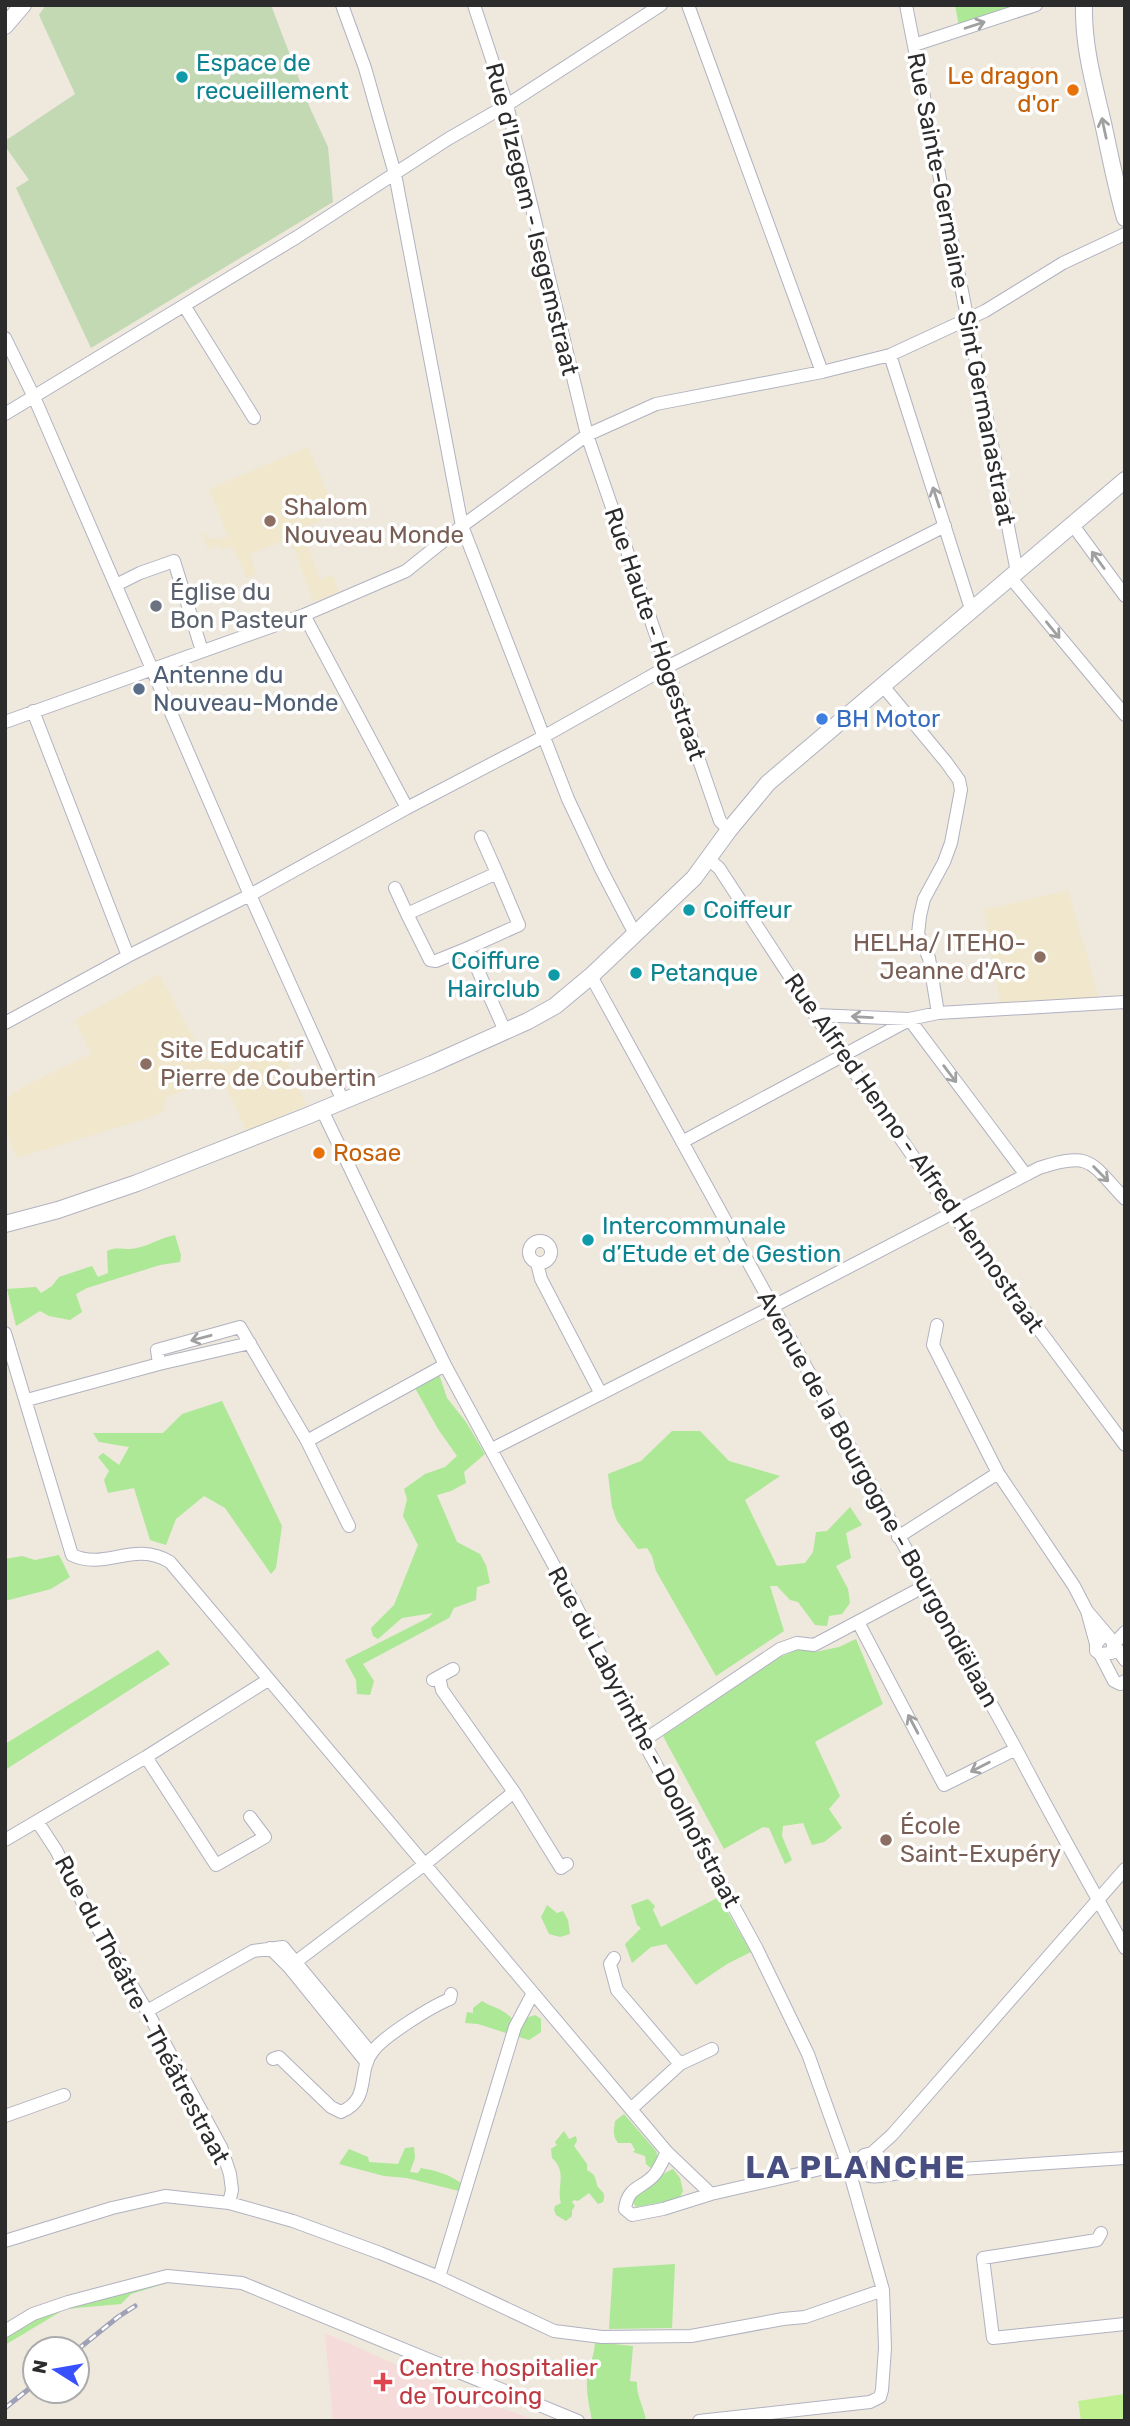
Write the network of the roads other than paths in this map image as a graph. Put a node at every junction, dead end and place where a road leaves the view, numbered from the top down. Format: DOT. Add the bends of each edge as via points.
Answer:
graph roads {
  1 [pos="23,5"];
  2 [pos="342,5"];
  3 [pos="474,5"];
  4 [pos="661,5"];
  5 [pos="688,5"];
  6 [pos="906,5"];
  7 [pos="1036,5"];
  8 [pos="1084,5"];
  9 [pos="5,26"];
  10 [pos="914,45"];
  11 [pos="507,105"];
  12 [pos="1118,169"];
  13 [pos="395,174"];
  14 [pos="1125,218"];
  15 [pos="1125,234"];
  16 [pos="185,307"];
  17 [pos="966,320"];
  18 [pos="5,338"];
  19 [pos="890,355"];
  20 [pos="822,372"];
  21 [pos="34,397"];
  22 [pos="5,414"];
  23 [pos="254,418"];
  24 [pos="587,435"];
  25 [pos="1125,480"];
  26 [pos="1072,524"];
  27 [pos="462,526"];
  28 [pos="945,526"];
  29 [pos="1013,575"];
  30 [pos="116,585"];
  31 [pos="1125,596"];
  32 [pos="971,609"];
  33 [pos="304,615"];
  34 [pos="202,651"];
  35 [pos="667,667"];
  36 [pos="152,668"];
  37 [pos="905,668"];
  38 [pos="883,686"];
  39 [pos="895,701"];
  40 [pos="33,711"];
  41 [pos="1125,715"];
  42 [pos="5,722"];
  43 [pos="543,737"];
  44 [pos="407,808"];
  45 [pos="729,830"];
  46 [pos="481,837"];
  47 [pos="708,859"];
  48 [pos="497,873"];
  49 [pos="395,888"];
  50 [pos="250,895"];
  51 [pos="407,914"];
  52 [pos="635,934"];
  53 [pos="468,948"];
  54 [pos="128,956"];
  55 [pos="591,976"];
  56 [pos="1125,1002"];
  57 [pos="938,1013"];
  58 [pos="815,1015"];
  59 [pos="909,1019"];
  60 [pos="5,1023"];
  61 [pos="505,1031"];
  62 [pos="842,1054"];
  63 [pos="343,1101"];
  64 [pos="322,1110"];
  65 [pos="682,1142"];
  66 [pos="1026,1175"];
  67 [pos="1125,1199"];
  68 [pos="953,1214"];
  69 [pos="5,1224"];
  70 [pos="537,1263"];
  71 [pos="772,1307"];
  72 [pos="937,1325"];
  73 [pos="5,1333"];
  74 [pos="445,1365"];
  75 [pos="11,1371"];
  76 [pos="601,1394"];
  77 [pos="27,1400"];
  78 [pos="307,1441"];
  79 [pos="1125,1445"];
  80 [pos="492,1449"];
  81 [pos="998,1473"];
  82 [pos="349,1526"];
  83 [pos="898,1537"];
  84 [pos="925,1586"];
  85 [pos="1087,1611"];
  86 [pos="858,1622"];
  87 [pos="1125,1632"];
  88 [pos="1112,1640"];
  89 [pos="1098,1649"];
  90 [pos="1125,1660"];
  91 [pos="453,1669"];
  92 [pos="268,1681"];
  93 [pos="1125,1681"];
  94 [pos="642,1741"];
  95 [pos="1016,1749"];
  96 [pos="146,1757"];
  97 [pos="514,1791"];
  98 [pos="250,1816"];
  99 [pos="37,1821"];
  100 [pos="5,1840"];
  101 [pos="425,1864"];
  102 [pos="566,1864"];
  103 [pos="1125,1869"];
  104 [pos="1099,1900"];
  105 [pos="1125,1948"];
  106 [pos="614,1958"];
  107 [pos="293,1965"];
  108 [pos="533,1993"];
  109 [pos="451,1994"];
  110 [pos="147,2011"];
  111 [pos="712,2049"];
  112 [pos="369,2058"];
  113 [pos="273,2059"];
  114 [pos="680,2064"];
  115 [pos="64,2095"];
  116 [pos="631,2109"];
  117 [pos="5,2116"];
  118 [pos="667,2152"];
  119 [pos="1125,2158"];
  120 [pos="855,2162"];
  121 [pos="878,2175"];
  122 [pos="711,2194"];
  123 [pos="229,2203"];
  124 [pos="1101,2234"];
  125 [pos="5,2242"];
  126 [pos="439,2277"];
  127 [pos="883,2290"];
  128 [pos="1125,2324"];
  129 [pos="5,2331"];
  130 [pos="578,2421"];
  131 [pos="699,2421"];
  1 -- 9 [label="street"];
  2 -- 13 [label="street"];
  3 -- 11 [label="street, Rue d'Izegem - Isegemstraat"];
  4 -- 11 [label="street"];
  5 -- 20 [label="street"];
  6 -- 10 [label="street, Rue Sainte-Germaine - Sint Germanastraat"];
  10 -- 7 [label="street, one-way"];
  12 -- 8 [label="street, one-way" via="1086,46"];
  10 -- 17 [label="street, Rue Sainte-Germaine - Sint Germanastraat"];
  11 -- 13 [label="street"];
  11 -- 24 [label="street, Rue d'Izegem - Isegemstraat"];
  12 -- 14 [label="street"];
  13 -- 16 [label="street"];
  13 -- 27 [label="street"];
  15 -- 17 [label="street" via="1063,263"];
  16 -- 21 [label="street"];
  16 -- 23 [label="street"];
  17 -- 19 [label="street"];
  17 -- 29 [label="street, Rue Sainte-Germaine - Sint Germanastraat"];
  18 -- 21 [label="street"];
  19 -- 20 [label="street"];
  28 -- 19 [label="street, one-way"];
  20 -- 24 [label="street" via="656,404"];
  21 -- 22 [label="street"];
  21 -- 30 [label="street"];
  24 -- 27 [label="street"];
  24 -- 35 [label="street, Rue Haute - Hogestraat"];
  25 -- 26 [label="street"];
  26 -- 29 [label="street"];
  31 -- 26 [label="street, one-way"];
  27 -- 33 [label="street" via="405,572"];
  27 -- 43 [label="street"];
  28 -- 32 [label="street"];
  28 -- 35 [label="street"];
  29 -- 32 [label="street"];
  29 -- 41 [label="street, one-way"];
  30 -- 34 [label="street" via="174,561"];
  30 -- 36 [label="street"];
  32 -- 37 [label="street"];
  33 -- 34 [label="street"];
  33 -- 44 [label="street"];
  34 -- 36 [label="street"];
  35 -- 43 [label="street"];
  35 -- 45 [label="street, Rue Haute - Hogestraat" via="720,821"];
  36 -- 40 [label="street"];
  36 -- 50 [label="street"];
  37 -- 38 [label="street"];
  37 -- 39 [label="street"];
  38 -- 39 [label="street"];
  38 -- 45 [label="street" via="768,783"];
  39 -- 57 [label="street" via="946,762 961,790 951,843 924,899 918,934 929,958"];
  40 -- 42 [label="street"];
  40 -- 54 [label="street"];
  43 -- 44 [label="street"];
  43 -- 52 [label="street"];
  44 -- 50 [label="street"];
  45 -- 47 [label="street"];
  46 -- 48 [label="street"];
  47 -- 52 [label="street"];
  47 -- 58 [label="street, Rue Alfred Henno - Alfred Hennostraat"];
  48 -- 51 [label="street"];
  48 -- 53 [label="street" via="519,925"];
  49 -- 51 [label="street"];
  50 -- 54 [label="street"];
  50 -- 63 [label="street"];
  51 -- 53 [label="street" via="429,960"];
  52 -- 55 [label="street"];
  53 -- 61 [label="street"];
  54 -- 60 [label="street"];
  55 -- 61 [label="street" via="555,1006"];
  55 -- 65 [label="street, Avenue de la Bourgogne - Bourgondiëlaan"];
  56 -- 57 [label="street"];
  57 -- 59 [label="street"];
  59 -- 58 [label="street, one-way"];
  58 -- 62 [label="street, Rue Alfred Henno - Alfred Hennostraat"];
  59 -- 62 [label="street"];
  59 -- 66 [label="street, one-way"];
  61 -- 63 [label="street"];
  62 -- 65 [label="street"];
  62 -- 68 [label="street, Rue Alfred Henno - Alfred Hennostraat"];
  63 -- 64 [label="street"];
  64 -- 69 [label="street" via="137,1182"];
  64 -- 74 [label="street, Rue du Labyrinthe - Doolhofstraat"];
  65 -- 71 [label="street, Avenue de la Bourgogne - Bourgondiëlaan"];
  66 -- 67 [label="street, one-way" via="1060,1161 1084,1160"];
  66 -- 68 [label="street"];
  68 -- 71 [label="street"];
  68 -- 79 [label="street, Rue Alfred Henno - Alfred Hennostraat"];
  70 -- 76 [label="street"];
  71 -- 76 [label="street"];
  71 -- 83 [label="street, Avenue de la Bourgogne - Bourgondiëlaan"];
  72 -- 81 [label="street" via="933,1345"];
  73 -- 75 [label="street"];
  74 -- 78 [label="street"];
  74 -- 80 [label="street, Rue du Labyrinthe - Doolhofstraat"];
  75 -- 77 [label="street"];
  76 -- 80 [label="street"];
  77 -- 78 [label="street" via="250,1343"];
  77 -- 92 [label="street" via="72,1555 85,1561 147,1553 170,1562"];
  78 -- 82 [label="street"];
  80 -- 94 [label="street, Rue du Labyrinthe - Doolhofstraat"];
  81 -- 83 [label="street"];
  81 -- 85 [label="street"];
  83 -- 84 [label="street, Avenue de la Bourgogne - Bourgondiëlaan"];
  84 -- 86 [label="street"];
  84 -- 95 [label="street, Avenue de la Bourgogne - Bourgondiëlaan"];
  85 -- 88 [label="street"];
  85 -- 89 [label="street"];
  86 -- 94 [label="street" via="814,1645 797,1643 780,1649"];
  95 -- 86 [label="street, one-way" via="944,1785"];
  87 -- 88 [label="street"];
  88 -- 89 [label="street" via="1111,1653"];
  88 -- 90 [label="street"];
  89 -- 93 [label="street" via="1114,1681"];
  91 -- 97 [label="street" via="436,1679"];
  92 -- 96 [label="street"];
  92 -- 101 [label="street"];
  94 -- 120 [label="street, Rue du Labyrinthe - Doolhofstraat" via="775,1984"];
  95 -- 104 [label="street, Avenue de la Bourgogne - Bourgondiëlaan"];
  96 -- 98 [label="street" via="216,1865 265,1838"];
  96 -- 99 [label="street"];
  97 -- 101 [label="street"];
  97 -- 102 [label="street" via="561,1868"];
  99 -- 100 [label="street"];
  99 -- 110 [label="street, Rue du Théâtre - Théâtrestraat"];
  101 -- 107 [label="street"];
  101 -- 108 [label="street"];
  103 -- 104 [label="street"];
  104 -- 105 [label="street, Avenue de la Bourgogne - Bourgondiëlaan"];
  104 -- 120 [label="street" via="892,2135"];
  106 -- 114 [label="street" via="610,1964 617,1990"];
  107 -- 110 [label="street" via="283,1947 253,1951"];
  107 -- 112 [label="street"];
  108 -- 116 [label="street"];
  108 -- 126 [label="street" via="515,2027"];
  109 -- 112 [label="street"];
  110 -- 123 [label="street, Rue du Théâtre - Théâtrestraat" via="221,2147 230,2174"];
  111 -- 114 [label="street"];
  112 -- 113 [label="street" via="357,2102 341,2112 279,2057"];
  114 -- 116 [label="street"];
  115 -- 117 [label="street"];
  116 -- 118 [label="street"];
  118 -- 122 [label="street"];
  118 -- 122 [label="street" via="654,2176 626,2198 625,2209 632,2215"];
  119 -- 121 [label="street"];
  120 -- 121 [label="street" via="868,2177"];
  120 -- 121 [label="street" via="879,2155 883,2169"];
  120 -- 122 [label="street"];
  120 -- 127 [label="street, Rue du Labyrinthe - Doolhofstraat"];
  123 -- 125 [label="street" via="165,2196"];
  123 -- 126 [label="street" via="293,2221"];
  124 -- 128 [label="street" via="1097,2240 983,2258 993,2338"];
  126 -- 127 [label="street" via="554,2331 602,2337 691,2336 805,2317"];
  127 -- 131 [label="street, Rue du Labyrinthe - Doolhofstraat" via="885,2348 880,2397 870,2402"];
  129 -- 130 [label="street" via="33,2314 167,2276 242,2283"];
}
